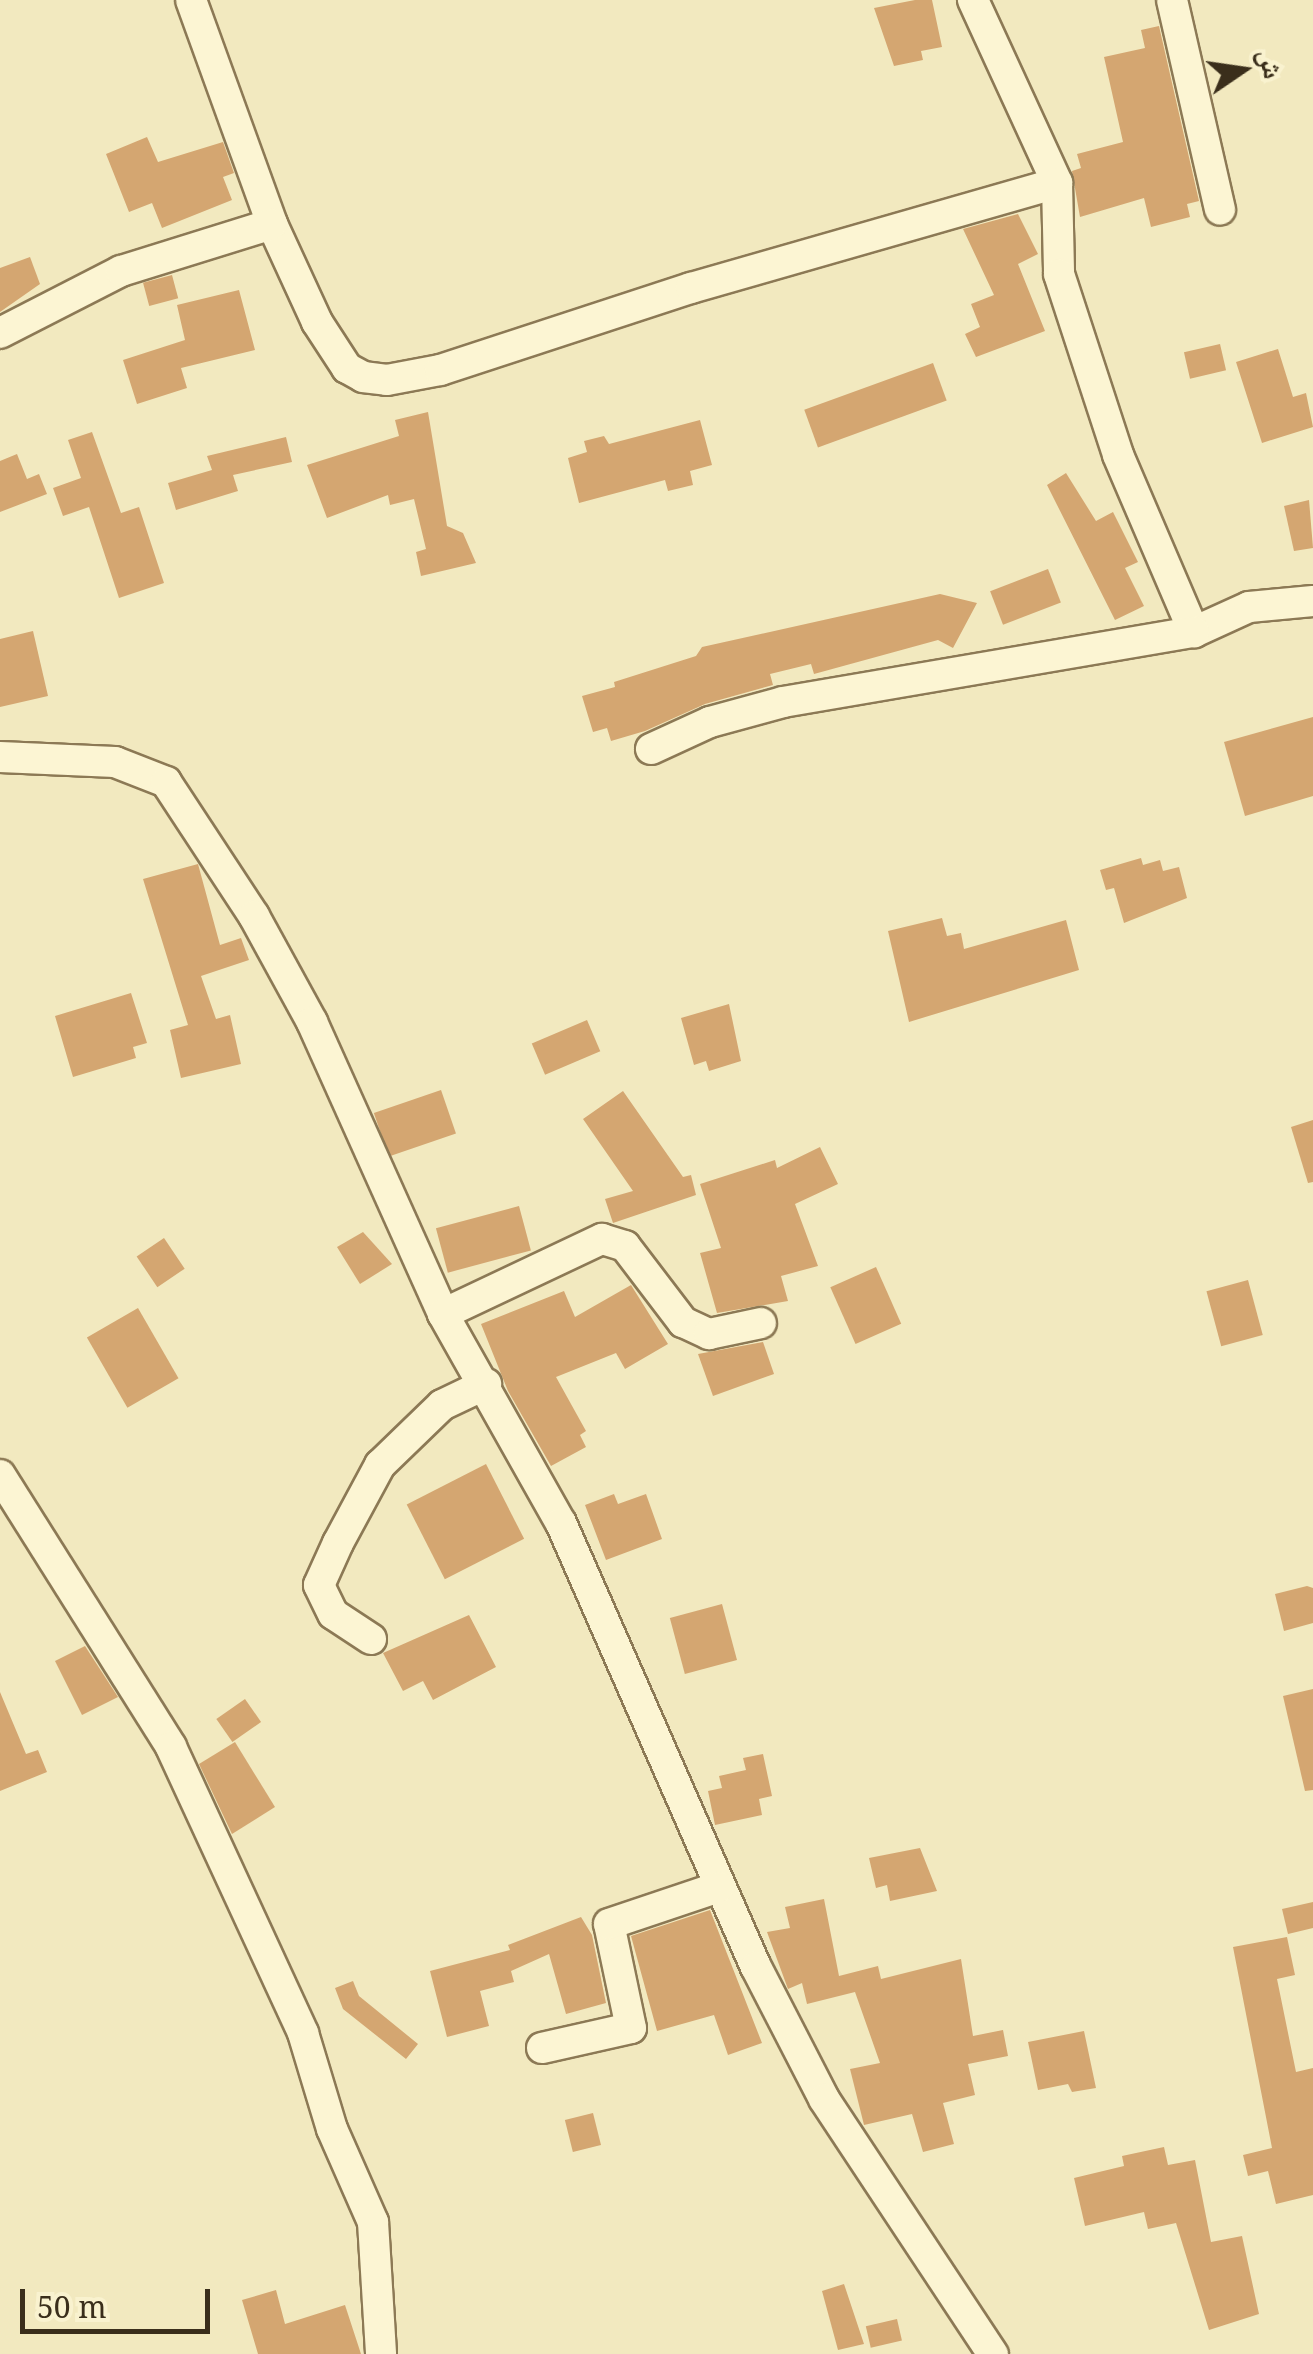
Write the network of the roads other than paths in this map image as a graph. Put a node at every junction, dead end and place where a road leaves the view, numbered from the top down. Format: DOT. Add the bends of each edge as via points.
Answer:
graph roads {
  1 [pos="191,0"];
  2 [pos="973,0"];
  3 [pos="1172,0"];
  4 [pos="1057,183"];
  5 [pos="1220,210"];
  6 [pos="272,224"];
  7 [pos="0,333"];
  8 [pos="1313,602"];
  9 [pos="1194,632"];
  10 [pos="650,749"];
  11 [pos="0,757"];
  12 [pos="443,1314"];
  13 [pos="761,1323"];
  14 [pos="486,1384"];
  15 [pos="0,1475"];
  16 [pos="370,1639"];
  17 [pos="719,1887"];
  18 [pos="542,2048"];
  19 [pos="380,2354"];
  20 [pos="993,2354"];
  1 -- 6 [label="street"];
  2 -- 4 [label="street"];
  3 -- 5 [label="street"];
  4 -- 6 [label="street" via="691,288 536,342 387,380 347,368 317,322"];
  4 -- 9 [label="street" via="1059,274 1118,455"];
  6 -- 7 [label="street" via="121,271"];
  8 -- 9 [label="street" via="1248,607"];
  9 -- 10 [label="street" via="783,702 710,722"];
  11 -- 12 [label="street" via="115,762 166,782 312,1022"];
  12 -- 13 [label="street" via="602,1238 625,1246 683,1322 709,1334"];
  12 -- 14 [label="street"];
  14 -- 16 [label="street" via="442,1405 380,1465 332,1557 320,1585 334,1614"];
  14 -- 17 [label="street" via="561,1524"];
  15 -- 19 [label="street" via="171,1747 303,2033 332,2129 373,2222"];
  17 -- 18 [label="street" via="608,1924 631,2028"];
  17 -- 20 [label="street" via="824,2098"];
}
